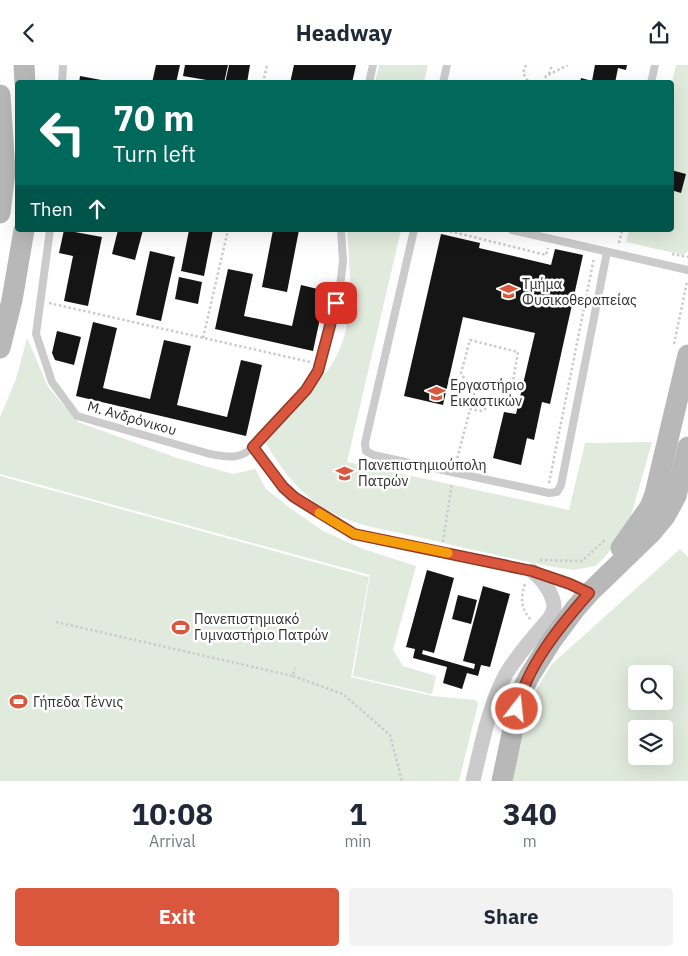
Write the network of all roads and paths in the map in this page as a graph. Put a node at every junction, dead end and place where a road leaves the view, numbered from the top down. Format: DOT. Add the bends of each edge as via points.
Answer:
graph roads {
  1 [pos="24,65"];
  2 [pos="63,65"];
  3 [pos="267,65"];
  4 [pos="373,65"];
  5 [pos="447,65"];
  6 [pos="526,65"];
  7 [pos="550,65"];
  8 [pos="568,65"];
  9 [pos="655,65"];
  10 [pos="549,74"];
  11 [pos="25,80"];
  12 [pos="62,80"];
  13 [pos="264,80"];
  14 [pos="369,80"];
  15 [pos="444,80"];
  16 [pos="528,80"];
  17 [pos="545,80"];
  18 [pos="652,80"];
  19 [pos="0,95"];
  20 [pos="0,213"];
  21 [pos="24,232"];
  22 [pos="50,232"];
  23 [pos="228,232"];
  24 [pos="341,232"];
  25 [pos="414,232"];
  26 [pos="454,232"];
  27 [pos="521,232"];
  28 [pos="549,245"];
  29 [pos="608,252"];
  30 [pos="594,255"];
  31 [pos="688,270"];
  32 [pos="687,282"];
  33 [pos="40,301"];
  34 [pos="203,338"];
  35 [pos="0,348"];
  36 [pos="681,350"];
  37 [pos="321,364"];
  38 [pos="470,409"];
  39 [pos="253,447"];
  40 [pos="688,447"];
  41 [pos="454,472"];
  42 [pos="549,484"];
  43 [pos="609,535"];
  44 [pos="441,552"];
  45 [pos="530,570"];
  46 [pos="589,593"];
  47 [pos="56,622"];
  48 [pos="550,625"];
  49 [pos="294,668"];
  50 [pos="293,676"];
  51 [pos="402,781"];
  52 [pos="474,781"];
  53 [pos="502,781"];
  1 -- 11 [label="street"];
  2 -- 12 [label="lane"];
  3 -- 13 [label="path"];
  4 -- 14 [label="lane"];
  5 -- 15 [label="lane"];
  6 -- 16 [label="path" via="523,73"];
  7 -- 10 [label="path"];
  8 -- 10 [label="path"];
  9 -- 18 [label="lane"];
  10 -- 17 [label="path"];
  19 -- 20 [label="street" via="5,172"];
  21 -- 35 [label="street"];
  22 -- 33 [label="lane, Μ. Ανδρόνικου"];
  23 -- 34 [label="path"];
  24 -- 37 [label="lane" via="340,287"];
  25 -- 41 [label="lane" via="365,443 366,451"];
  26 -- 28 [label="path" via="546,255"];
  27 -- 29 [label="lane"];
  29 -- 31 [label="lane"];
  29 -- 41 [label="lane" via="561,485 556,492 548,493"];
  30 -- 42 [label="path"];
  32 -- 36 [label="path"];
  33 -- 34 [label="path"];
  33 -- 39 [label="lane, Μ. Ανδρόνικου" via="36,334 52,382 77,416 210,454 233,457"];
  34 -- 37 [label="path"];
  36 -- 46 [label="street" via="655,494 650,507"];
  37 -- 39 [label="lane" via="306,390"];
  38 -- 38 [label="path" via="474,394 461,373 470,341 518,353 511,392 482,411"];
  38 -- 41 [label="path"];
  39 -- 44 [label="lane" via="294,497 354,534"];
  40 -- 46 [label="street" via="676,496 665,516"];
  41 -- 44 [label="path"];
  43 -- 45 [label="path" via="582,561 548,561"];
  44 -- 45 [label="lane"];
  45 -- 46 [label="lane"];
  45 -- 48 [label="street" via="542,581 552,598 554,606"];
  45 -- 48 [label="path" via="522,594 524,612"];
  46 -- 48 [label="street"];
  47 -- 50 [label="path"];
  48 -- 52 [label="street" via="516,659 505,676 484,736"];
  48 -- 53 [label="street" via="544,652 521,692"];
  49 -- 50 [label="path"];
  50 -- 51 [label="path" via="343,694 390,735"];
}
